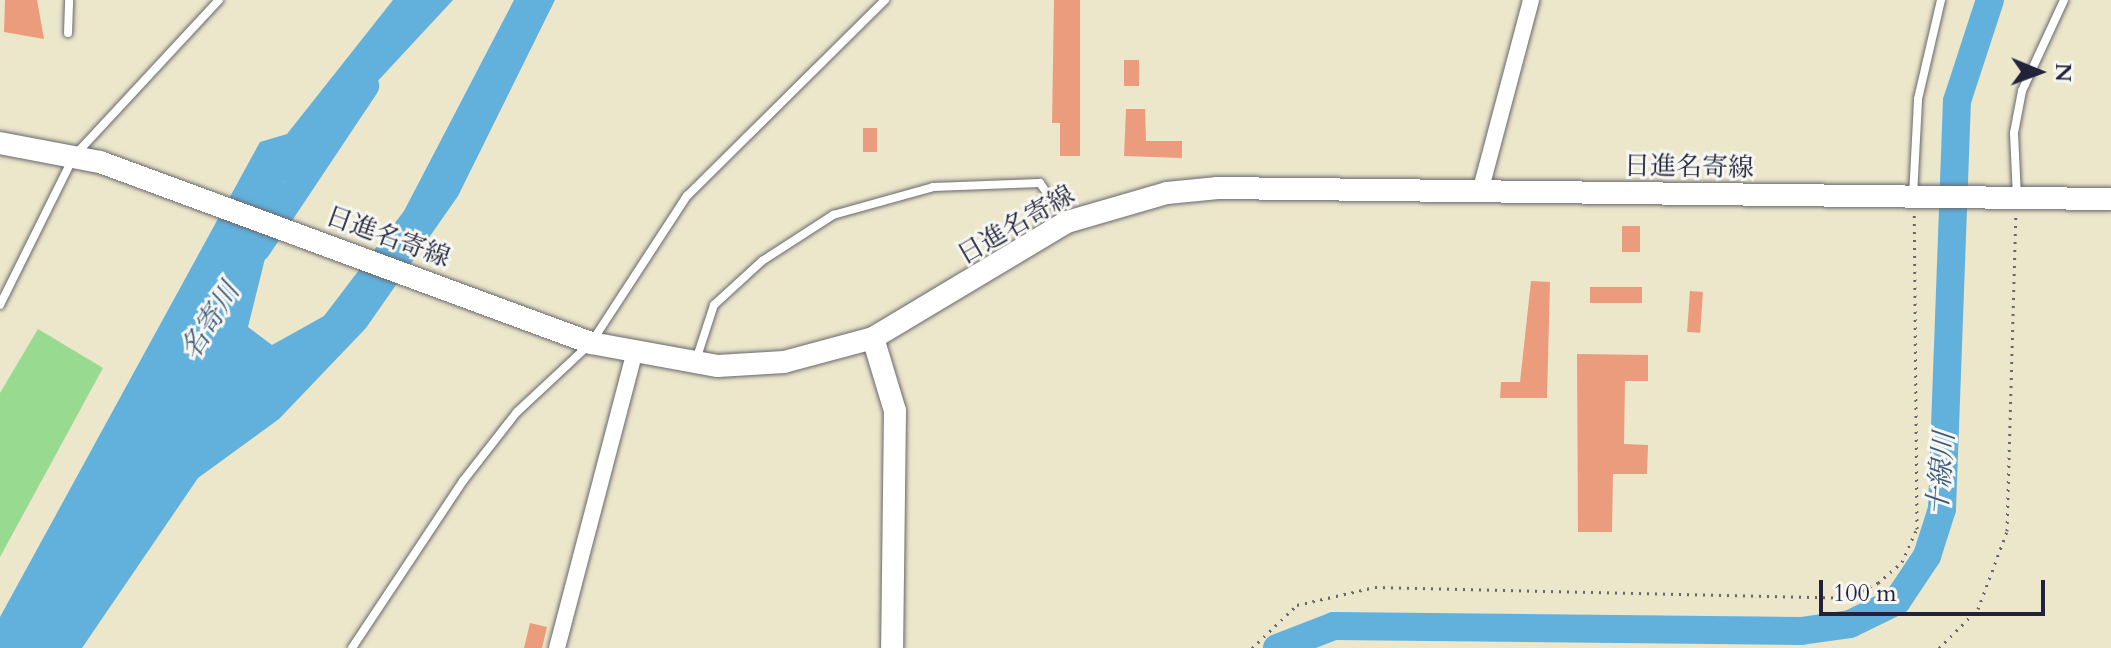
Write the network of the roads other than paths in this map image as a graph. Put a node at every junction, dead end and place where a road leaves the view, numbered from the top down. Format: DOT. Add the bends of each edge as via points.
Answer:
graph roads {
  1 [pos="69,0"];
  2 [pos="219,0"];
  3 [pos="885,0"];
  4 [pos="1531,0"];
  5 [pos="1941,0"];
  6 [pos="2064,0"];
  7 [pos="68,33"];
  8 [pos="0,143"];
  9 [pos="74,156"];
  10 [pos="1480,192"];
  11 [pos="1922,198"];
  12 [pos="2008,198"];
  13 [pos="2111,199"];
  14 [pos="1067,222"];
  15 [pos="0,305"];
  16 [pos="873,338"];
  17 [pos="591,343"];
  18 [pos="634,354"];
  19 [pos="695,365"];
  20 [pos="352,648"];
  21 [pos="557,648"];
  22 [pos="892,648"];
  1 -- 7 [label="lane"];
  2 -- 9 [label="lane"];
  3 -- 17 [label="lane" via="687,196"];
  4 -- 10 [label="street"];
  5 -- 11 [label="lane" via="1918,99"];
  6 -- 12 [label="lane" via="2022,91"];
  8 -- 9 [label="main road, 日進名寄線"];
  9 -- 15 [label="lane" via="31,255"];
  9 -- 17 [label="main road, 日進名寄線"];
  10 -- 11 [label="main road, 日進名寄線"];
  10 -- 14 [label="main road, 日進名寄線" via="1218,188 1114,204"];
  11 -- 12 [label="main road, 日進名寄線"];
  12 -- 13 [label="main road, 日進名寄線"];
  14 -- 16 [label="main road, 日進名寄線"];
  14 -- 19 [label="lane" via="1040,183 933,187 833,215 762,261 714,305"];
  16 -- 19 [label="main road, 日進名寄線" via="784,362"];
  16 -- 22 [label="main road" via="895,411"];
  17 -- 18 [label="main road, 日進名寄線"];
  17 -- 20 [label="lane" via="517,412 463,481"];
  18 -- 19 [label="main road, 日進名寄線"];
  18 -- 21 [label="street"];
}
